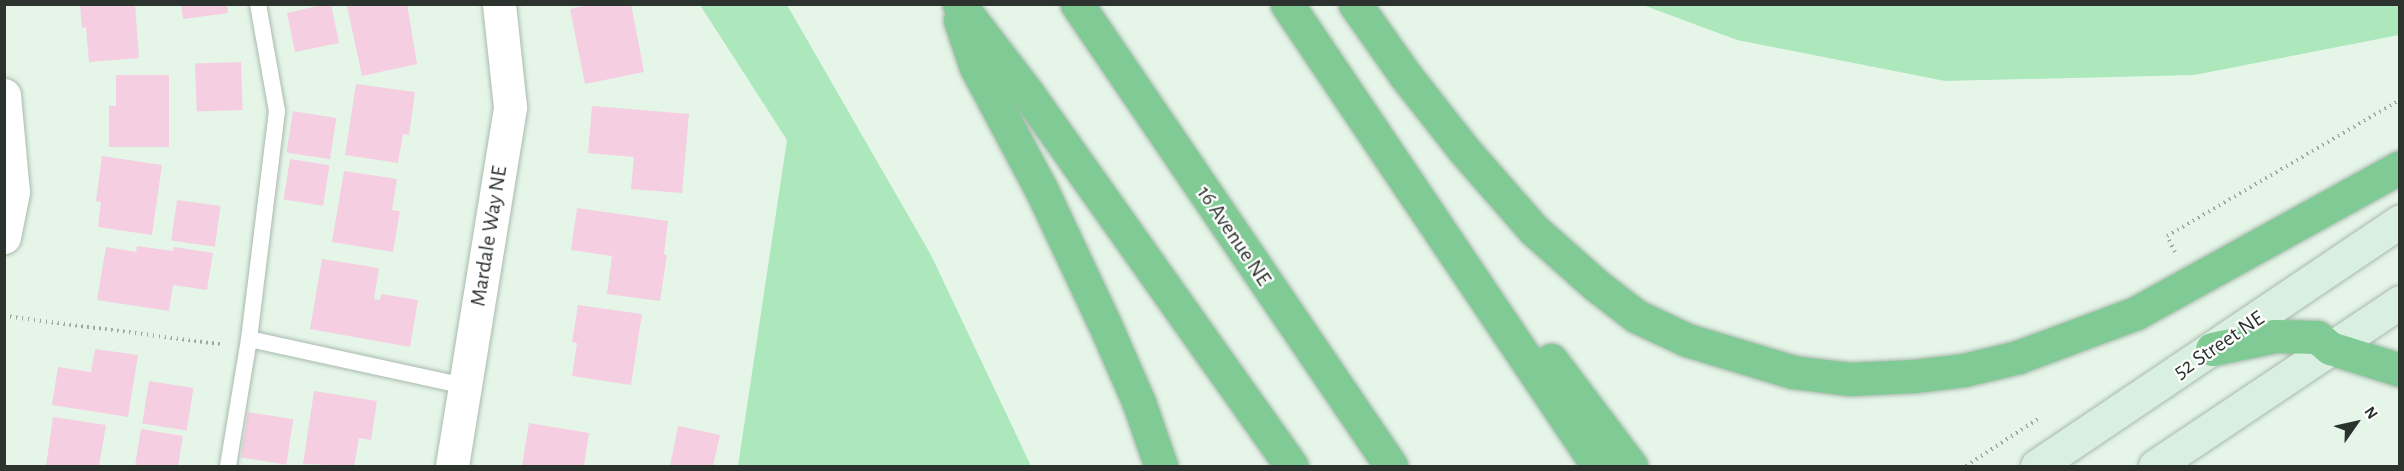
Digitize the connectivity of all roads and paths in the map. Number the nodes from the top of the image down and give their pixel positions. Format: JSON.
{"nodes":[{"id":1,"x":258,"y":4,"type":"edge"},
{"id":2,"x":499,"y":4,"type":"edge"},
{"id":3,"x":954,"y":4,"type":"edge"},
{"id":4,"x":959,"y":4,"type":"edge"},
{"id":5,"x":1077,"y":4,"type":"edge"},
{"id":6,"x":1355,"y":4,"type":"edge"},
{"id":7,"x":1293,"y":14,"type":"edge"},
{"id":8,"x":4,"y":95,"type":"edge"},
{"id":9,"x":2400,"y":100,"type":"edge"},
{"id":10,"x":2400,"y":167,"type":"edge"},
{"id":11,"x":2400,"y":221,"type":"edge"},
{"id":12,"x":4,"y":237,"type":"edge"},
{"id":13,"x":2179,"y":258,"type":"dead end"},
{"id":14,"x":2400,"y":302,"type":"edge"},
{"id":15,"x":4,"y":316,"type":"edge"},
{"id":16,"x":249,"y":339,"type":"junction"},
{"id":17,"x":2330,"y":348,"type":"junction"},
{"id":18,"x":2212,"y":349,"type":"junction"},
{"id":19,"x":2400,"y":370,"type":"edge"},
{"id":20,"x":465,"y":386,"type":"junction"},
{"id":21,"x":228,"y":466,"type":"edge"},
{"id":22,"x":452,"y":466,"type":"edge"},
{"id":23,"x":1161,"y":466,"type":"edge"},
{"id":24,"x":1291,"y":466,"type":"edge"},
{"id":25,"x":1391,"y":466,"type":"edge"},
{"id":26,"x":1598,"y":466,"type":"edge"},
{"id":27,"x":1631,"y":466,"type":"edge"},
{"id":28,"x":2037,"y":466,"type":"edge"},
{"id":29,"x":2155,"y":466,"type":"edge"}],
"edges":[{"from":1,"to":16,"type":"lane"},
{"from":2,"to":20,"type":"street","name":"Mardale Way NE"},
{"from":3,"to":23,"type":"highway"},
{"from":4,"to":24,"type":"highway"},
{"from":5,"to":25,"type":"highway","name":"16 Avenue NE"},
{"from":6,"to":10,"type":"highway"},
{"from":7,"to":26,"type":"highway"},
{"from":7,"to":27,"type":"highway"},
{"from":8,"to":12,"type":"street"},
{"from":9,"to":13,"type":"path"},
{"from":11,"to":18,"type":"main road","name":"52 Street NE"},
{"from":14,"to":17,"type":"main road"},
{"from":15,"to":16,"type":"path"},
{"from":16,"to":20,"type":"lane"},
{"from":16,"to":21,"type":"lane"},
{"from":17,"to":18,"type":"highway"},
{"from":17,"to":19,"type":"highway"},
{"from":17,"to":29,"type":"main road"},
{"from":18,"to":28,"type":"main road","name":"52 Street NE"},
{"from":20,"to":22,"type":"street","name":"Mardale Way NE"}]}
